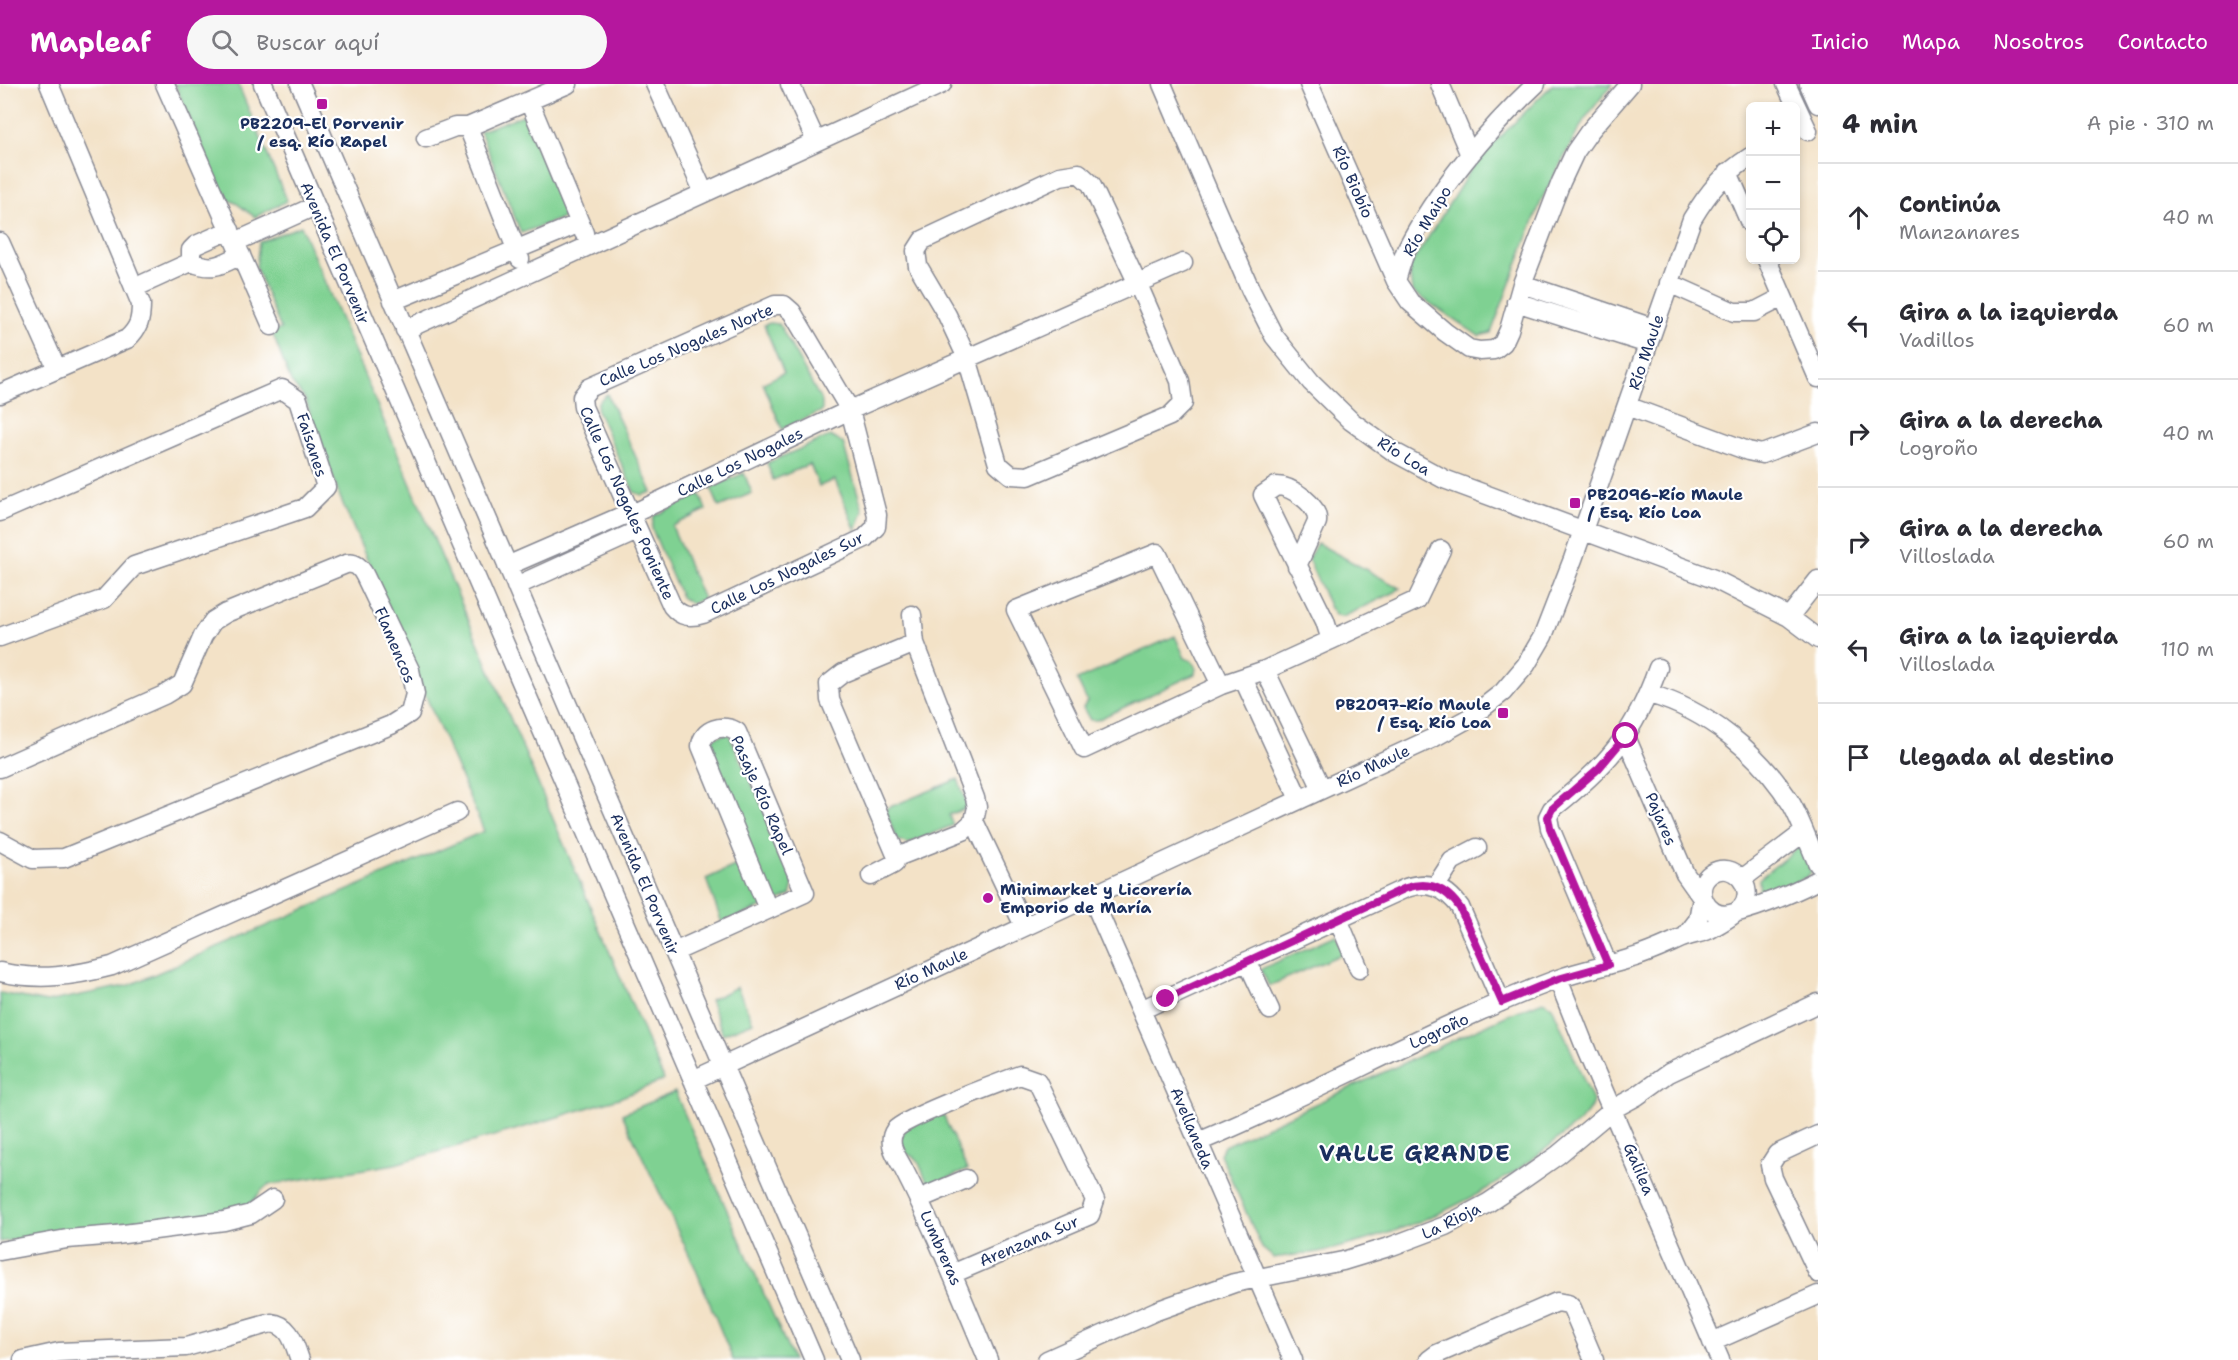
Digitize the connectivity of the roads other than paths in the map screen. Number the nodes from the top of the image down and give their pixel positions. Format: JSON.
{"nodes":[{"id":1,"x":49,"y":84,"type":"edge"},
{"id":2,"x":165,"y":84,"type":"edge"},
{"id":3,"x":263,"y":84,"type":"edge"},
{"id":4,"x":300,"y":84,"type":"edge"},
{"id":5,"x":568,"y":84,"type":"edge"},
{"id":6,"x":655,"y":84,"type":"edge"},
{"id":7,"x":790,"y":84,"type":"edge"},
{"id":8,"x":1162,"y":84,"type":"edge"},
{"id":9,"x":1309,"y":84,"type":"edge"},
{"id":10,"x":1440,"y":84,"type":"edge"},
{"id":11,"x":1536,"y":84,"type":"edge"},
{"id":12,"x":1630,"y":84,"type":"edge"},
{"id":13,"x":1786,"y":84,"type":"edge"},
{"id":14,"x":1809,"y":84,"type":"edge"},
{"id":15,"x":936,"y":85,"type":"edge"},
{"id":16,"x":530,"y":101,"type":"junction"},
{"id":17,"x":1818,"y":104,"type":"edge"},
{"id":18,"x":468,"y":127,"type":"junction"},
{"id":19,"x":1807,"y":131,"type":"edge"},
{"id":20,"x":426,"y":138,"type":"dead end"},
{"id":21,"x":816,"y":141,"type":"junction"},
{"id":22,"x":1470,"y":156,"type":"junction"},
{"id":23,"x":1746,"y":160,"type":"edge"},
{"id":24,"x":1728,"y":172,"type":"junction"},
{"id":25,"x":705,"y":193,"type":"junction"},
{"id":26,"x":315,"y":206,"type":"junction"},
{"id":27,"x":1746,"y":214,"type":"edge"},
{"id":28,"x":580,"y":223,"type":"junction"},
{"id":29,"x":0,"y":242,"type":"edge"},
{"id":30,"x":235,"y":242,"type":"junction"},
{"id":31,"x":589,"y":246,"type":"junction"},
{"id":32,"x":517,"y":250,"type":"junction"},
{"id":33,"x":191,"y":262,"type":"junction"},
{"id":34,"x":1183,"y":263,"type":"dead end"},
{"id":35,"x":1769,"y":264,"type":"edge"},
{"id":36,"x":526,"y":275,"type":"junction"},
{"id":37,"x":1396,"y":281,"type":"junction"},
{"id":38,"x":1137,"y":282,"type":"junction"},
{"id":39,"x":1670,"y":283,"type":"junction"},
{"id":40,"x":1522,"y":284,"type":"junction"},
{"id":41,"x":134,"y":288,"type":"junction"},
{"id":42,"x":1783,"y":297,"type":"junction"},
{"id":43,"x":393,"y":301,"type":"junction"},
{"id":44,"x":1516,"y":302,"type":"junction"},
{"id":45,"x":272,"y":326,"type":"dead end"},
{"id":46,"x":405,"y":330,"type":"junction"},
{"id":47,"x":1650,"y":336,"type":"junction"},
{"id":48,"x":967,"y":358,"type":"junction"},
{"id":49,"x":57,"y":369,"type":"junction"},
{"id":50,"x":1818,"y":378,"type":"edge"},
{"id":51,"x":589,"y":388,"type":"joint"},
{"id":52,"x":0,"y":394,"type":"edge"},
{"id":53,"x":1627,"y":406,"type":"junction"},
{"id":54,"x":440,"y":409,"type":"junction"},
{"id":55,"x":850,"y":410,"type":"junction"},
{"id":56,"x":409,"y":422,"type":"junction"},
{"id":57,"x":1818,"y":433,"type":"edge"},
{"id":58,"x":0,"y":512,"type":"edge"},
{"id":59,"x":632,"y":519,"type":"junction"},
{"id":60,"x":1584,"y":530,"type":"junction"},
{"id":61,"x":1441,"y":550,"type":"dead end"},
{"id":62,"x":507,"y":566,"type":"junction"},
{"id":63,"x":1297,"y":566,"type":"dead end"},
{"id":64,"x":1818,"y":580,"type":"edge"},
{"id":65,"x":516,"y":586,"type":"junction"},
{"id":66,"x":912,"y":615,"type":"dead end"},
{"id":67,"x":684,"y":616,"type":"joint"},
{"id":68,"x":1790,"y":617,"type":"junction"},
{"id":69,"x":0,"y":637,"type":"edge"},
{"id":70,"x":1818,"y":639,"type":"edge"},
{"id":71,"x":1331,"y":640,"type":"junction"},
{"id":72,"x":915,"y":643,"type":"junction"},
{"id":73,"x":1658,"y":668,"type":"dead end"},
{"id":74,"x":1265,"y":670,"type":"junction"},
{"id":75,"x":1243,"y":678,"type":"junction"},
{"id":76,"x":1221,"y":685,"type":"junction"},
{"id":77,"x":1649,"y":694,"type":"junction"},
{"id":78,"x":1626,"y":736,"type":"junction"},
{"id":79,"x":0,"y":768,"type":"edge"},
{"id":80,"x":1322,"y":789,"type":"junction"},
{"id":81,"x":1299,"y":799,"type":"junction"},
{"id":82,"x":457,"y":812,"type":"dead end"},
{"id":83,"x":974,"y":821,"type":"junction"},
{"id":84,"x":1804,"y":832,"type":"junction"},
{"id":85,"x":0,"y":841,"type":"edge"},
{"id":86,"x":1477,"y":848,"type":"dead end"},
{"id":87,"x":897,"y":857,"type":"junction"},
{"id":88,"x":1818,"y":864,"type":"edge"},
{"id":89,"x":871,"y":876,"type":"dead end"},
{"id":90,"x":1742,"y":879,"type":"junction"},
{"id":91,"x":1818,"y":880,"type":"edge"},
{"id":92,"x":1436,"y":886,"type":"junction"},
{"id":93,"x":1091,"y":895,"type":"junction"},
{"id":94,"x":1702,"y":898,"type":"junction"},
{"id":95,"x":768,"y":909,"type":"junction"},
{"id":96,"x":1736,"y":912,"type":"junction"},
{"id":97,"x":1338,"y":919,"type":"junction"},
{"id":98,"x":1024,"y":926,"type":"junction"},
{"id":99,"x":1685,"y":937,"type":"junction"},
{"id":100,"x":674,"y":952,"type":"junction"},
{"id":101,"x":1247,"y":961,"type":"junction"},
{"id":102,"x":1608,"y":965,"type":"junction"},
{"id":103,"x":1359,"y":969,"type":"dead end"},
{"id":104,"x":0,"y":972,"type":"edge"},
{"id":105,"x":1558,"y":979,"type":"junction"},
{"id":106,"x":1502,"y":1002,"type":"junction"},
{"id":107,"x":1818,"y":1003,"type":"edge"},
{"id":108,"x":1141,"y":1010,"type":"junction"},
{"id":109,"x":1270,"y":1010,"type":"dead end"},
{"id":110,"x":723,"y":1064,"type":"junction"},
{"id":111,"x":693,"y":1080,"type":"junction"},
{"id":112,"x":1613,"y":1109,"type":"junction"},
{"id":113,"x":1818,"y":1135,"type":"edge"},
{"id":114,"x":1198,"y":1142,"type":"junction"},
{"id":115,"x":966,"y":1179,"type":"dead end"},
{"id":116,"x":273,"y":1199,"type":"dead end"},
{"id":117,"x":919,"y":1199,"type":"junction"},
{"id":118,"x":1095,"y":1200,"type":"joint"},
{"id":119,"x":0,"y":1251,"type":"edge"},
{"id":120,"x":1818,"y":1273,"type":"edge"},
{"id":121,"x":952,"y":1274,"type":"junction"},
{"id":122,"x":1257,"y":1277,"type":"junction"},
{"id":123,"x":1818,"y":1295,"type":"edge"},
{"id":124,"x":1712,"y":1342,"type":"junction"},
{"id":125,"x":23,"y":1360,"type":"edge"},
{"id":126,"x":300,"y":1360,"type":"edge"},
{"id":127,"x":814,"y":1360,"type":"edge"},
{"id":128,"x":850,"y":1360,"type":"edge"},
{"id":129,"x":988,"y":1360,"type":"edge"},
{"id":130,"x":1047,"y":1360,"type":"edge"},
{"id":131,"x":1293,"y":1360,"type":"edge"},
{"id":132,"x":1429,"y":1360,"type":"edge"},
{"id":133,"x":1594,"y":1360,"type":"edge"},
{"id":134,"x":1720,"y":1360,"type":"edge"}],
"edges":[{"from":1,"to":41,"type":"street"},
{"from":2,"to":30,"type":"street"},
{"from":3,"to":26,"type":"street","name":"Avenida El Porvenir"},
{"from":4,"to":43,"type":"street","name":"Avenida El Porvenir"},
{"from":5,"to":16,"type":"street"},
{"from":6,"to":25,"type":"street"},
{"from":7,"to":21,"type":"street"},
{"from":8,"to":60,"type":"street","name":"Río Loa"},
{"from":9,"to":37,"type":"street","name":"Río Biobío"},
{"from":10,"to":22,"type":"street"},
{"from":11,"to":22,"type":"street","name":"Río Maipo"},
{"from":12,"to":40,"type":"street"},
{"from":13,"to":19,"type":"street"},
{"from":14,"to":17,"type":"street"},
{"from":15,"to":21,"type":"street"},
{"from":16,"to":18,"type":"street"},
{"from":16,"to":28,"type":"street"},
{"from":18,"to":20,"type":"street"},
{"from":18,"to":32,"type":"street"},
{"from":21,"to":25,"type":"street"},
{"from":22,"to":37,"type":"street","name":"Río Maipo"},
{"from":23,"to":24,"type":"street","name":"Río Maule"},
{"from":24,"to":27,"type":"street"},
{"from":24,"to":39,"type":"street","name":"Río Maule"},
{"from":25,"to":31,"type":"street"},
{"from":26,"to":30,"type":"street"},
{"from":26,"to":56,"type":"street","name":"Avenida El Porvenir"},
{"from":28,"to":31,"type":"street"},
{"from":28,"to":32,"type":"street"},
{"from":29,"to":49,"type":"street"},
{"from":30,"to":33,"type":"street"},
{"from":30,"to":33,"type":"street"},
{"from":30,"to":45,"type":"street"},
{"from":31,"to":36,"type":"street"},
{"from":32,"to":36,"type":"street"},
{"from":32,"to":43,"type":"street"},
{"from":33,"to":41,"type":"street"},
{"from":34,"to":38,"type":"street","name":"Calle Los Nogales"},
{"from":35,"to":42,"type":"street"},
{"from":36,"to":46,"type":"street"},
{"from":37,"to":44,"type":"street"},
{"from":38,"to":48,"type":"street","name":"Calle Los Nogales"},
{"from":38,"to":48,"type":"street"},
{"from":38,"to":48,"type":"street"},
{"from":39,"to":42,"type":"street"},
{"from":39,"to":47,"type":"street","name":"Río Maule"},
{"from":40,"to":44,"type":"street"},
{"from":40,"to":47,"type":"street"},
{"from":41,"to":49,"type":"street"},
{"from":42,"to":50,"type":"street"},
{"from":43,"to":46,"type":"street","name":"Avenida El Porvenir"},
{"from":44,"to":47,"type":"street"},
{"from":46,"to":54,"type":"street","name":"Avenida El Porvenir"},
{"from":47,"to":53,"type":"street","name":"Río Maule"},
{"from":48,"to":55,"type":"street","name":"Calle Los Nogales"},
{"from":49,"to":52,"type":"street"},
{"from":51,"to":55,"type":"street","name":"Calle Los Nogales Norte"},
{"from":51,"to":59,"type":"street","name":"Calle Los Nogales Poniente"},
{"from":53,"to":57,"type":"street"},
{"from":53,"to":60,"type":"street","name":"Río Maule"},
{"from":54,"to":56,"type":"street"},
{"from":54,"to":62,"type":"street","name":"Avenida El Porvenir"},
{"from":55,"to":59,"type":"street","name":"Calle Los Nogales"},
{"from":55,"to":67,"type":"street","name":"Calle Los Nogales Sur"},
{"from":56,"to":111,"type":"street","name":"Avenida El Porvenir"},
{"from":58,"to":69,"type":"street","name":"Faisanes"},
{"from":59,"to":62,"type":"street","name":"Calle Los Nogales"},
{"from":59,"to":65,"type":"street","name":"Calle Los Nogales"},
{"from":59,"to":67,"type":"street","name":"Calle Los Nogales Poniente"},
{"from":60,"to":68,"type":"street","name":"Río Loa"},
{"from":60,"to":80,"type":"street","name":"Río Maule"},
{"from":61,"to":71,"type":"street"},
{"from":62,"to":65,"type":"street","name":"Avenida El Porvenir"},
{"from":63,"to":71,"type":"street"},
{"from":64,"to":68,"type":"street"},
{"from":65,"to":100,"type":"street","name":"Avenida El Porvenir"},
{"from":66,"to":72,"type":"street"},
{"from":68,"to":70,"type":"street","name":"Río Loa"},
{"from":71,"to":74,"type":"street"},
{"from":72,"to":83,"type":"street"},
{"from":72,"to":87,"type":"street"},
{"from":73,"to":77,"type":"street"},
{"from":74,"to":75,"type":"street"},
{"from":74,"to":80,"type":"street"},
{"from":75,"to":76,"type":"street"},
{"from":75,"to":81,"type":"street"},
{"from":76,"to":76,"type":"street"},
{"from":77,"to":78,"type":"street"},
{"from":77,"to":84,"type":"street"},
{"from":78,"to":94,"type":"street","name":"Pajares"},
{"from":78,"to":102,"type":"street"},
{"from":79,"to":85,"type":"street","name":"Flamencos"},
{"from":80,"to":81,"type":"street","name":"Río Maule"},
{"from":81,"to":93,"type":"street","name":"Río Maule"},
{"from":82,"to":104,"type":"street"},
{"from":83,"to":87,"type":"street"},
{"from":83,"to":98,"type":"street"},
{"from":84,"to":88,"type":"street"},
{"from":84,"to":90,"type":"street"},
{"from":86,"to":92,"type":"street"},
{"from":87,"to":89,"type":"street"},
{"from":90,"to":94,"type":"street"},
{"from":90,"to":96,"type":"street"},
{"from":91,"to":96,"type":"street","name":"Logroño"},
{"from":92,"to":97,"type":"street"},
{"from":92,"to":106,"type":"street"},
{"from":93,"to":98,"type":"street","name":"Río Maule"},
{"from":93,"to":108,"type":"street","name":"Avellaneda"},
{"from":94,"to":96,"type":"street","name":"Logroño"},
{"from":94,"to":99,"type":"street"},
{"from":95,"to":95,"type":"street","name":"Pasaje Río Rapel"},
{"from":95,"to":100,"type":"street"},
{"from":96,"to":99,"type":"street","name":"Logroño"},
{"from":97,"to":101,"type":"street"},
{"from":97,"to":103,"type":"street"},
{"from":98,"to":110,"type":"street","name":"Río Maule"},
{"from":99,"to":102,"type":"street","name":"Logroño"},
{"from":100,"to":110,"type":"street","name":"Avenida El Porvenir"},
{"from":101,"to":108,"type":"street"},
{"from":101,"to":109,"type":"street"},
{"from":102,"to":105,"type":"street","name":"Logroño"},
{"from":105,"to":106,"type":"street","name":"Logroño"},
{"from":105,"to":112,"type":"street","name":"Galilea"},
{"from":106,"to":114,"type":"street","name":"Logroño"},
{"from":107,"to":112,"type":"street","name":"La Rioja"},
{"from":108,"to":114,"type":"street","name":"Avellaneda"},
{"from":110,"to":111,"type":"street","name":"Río Maule"},
{"from":110,"to":128,"type":"street","name":"Avenida El Porvenir"},
{"from":111,"to":127,"type":"street","name":"Avenida El Porvenir"},
{"from":112,"to":122,"type":"street","name":"La Rioja"},
{"from":112,"to":124,"type":"street","name":"Galilea"},
{"from":113,"to":120,"type":"street"},
{"from":114,"to":122,"type":"street","name":"Avellaneda"},
{"from":115,"to":117,"type":"street"},
{"from":116,"to":119,"type":"street"},
{"from":117,"to":118,"type":"street","name":"Lumbreras"},
{"from":117,"to":121,"type":"street","name":"Lumbreras"},
{"from":118,"to":121,"type":"street","name":"Arenzana Sur"},
{"from":121,"to":129,"type":"street","name":"Lumbreras"},
{"from":122,"to":130,"type":"street","name":"La Rioja"},
{"from":122,"to":131,"type":"street","name":"Avellaneda"},
{"from":123,"to":124,"type":"street"},
{"from":124,"to":134,"type":"street","name":"Galilea"},
{"from":125,"to":126,"type":"street"},
{"from":132,"to":133,"type":"street"}]}
